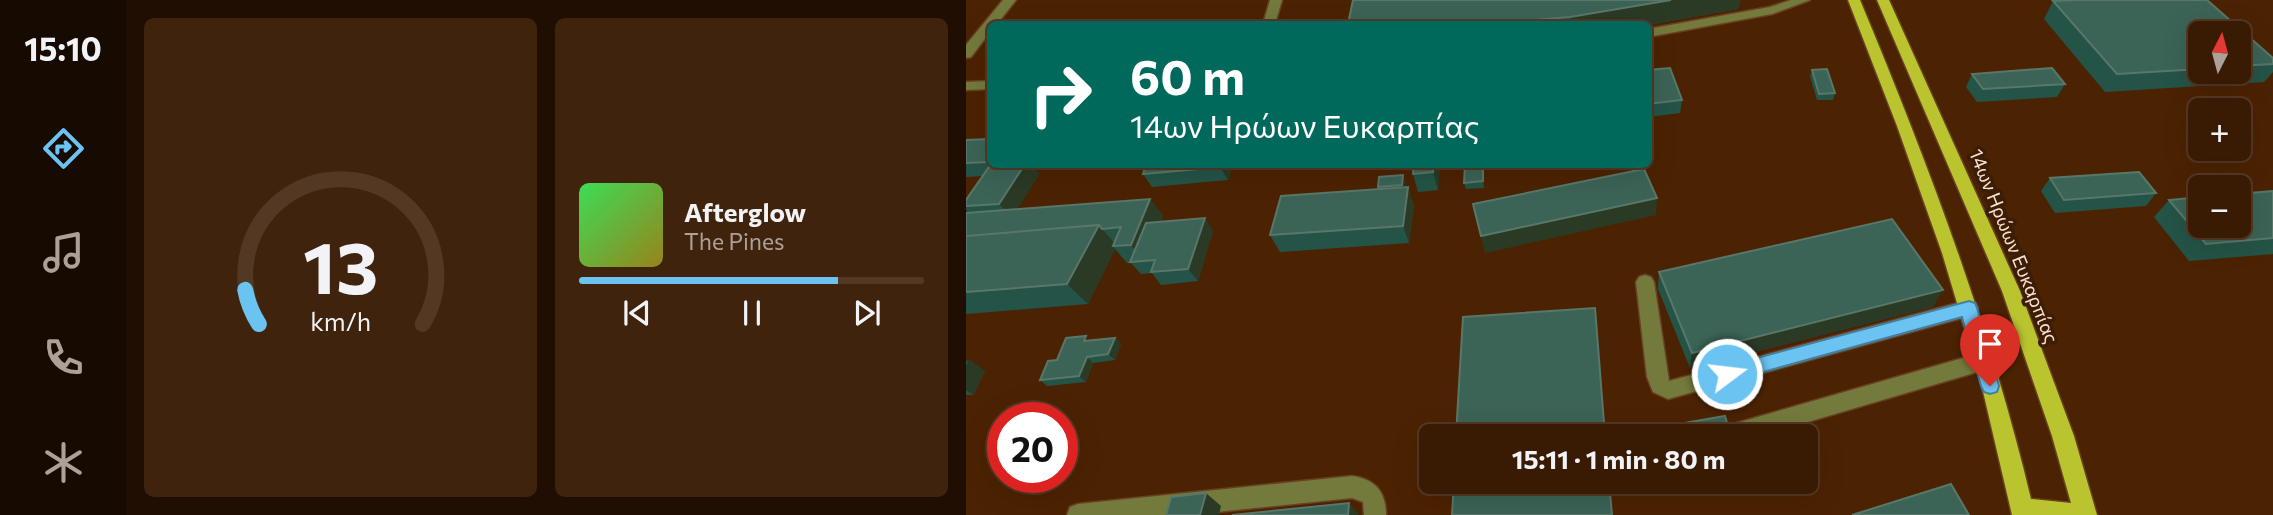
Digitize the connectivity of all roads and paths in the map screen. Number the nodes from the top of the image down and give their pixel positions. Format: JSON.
{"nodes":[{"id":1,"x":1010,"y":0,"type":"edge"},
{"id":2,"x":1276,"y":0,"type":"edge"},
{"id":3,"x":1804,"y":0,"type":"edge"},
{"id":4,"x":1854,"y":0,"type":"edge"},
{"id":5,"x":1884,"y":0,"type":"edge"},
{"id":6,"x":993,"y":21,"type":"edge"},
{"id":7,"x":1270,"y":21,"type":"edge"},
{"id":8,"x":987,"y":28,"type":"edge"},
{"id":9,"x":1652,"y":32,"type":"edge"},
{"id":10,"x":966,"y":54,"type":"edge"},
{"id":11,"x":987,"y":85,"type":"edge"},
{"id":12,"x":966,"y":86,"type":"edge"},
{"id":13,"x":1645,"y":282,"type":"dead end"},
{"id":14,"x":1969,"y":308,"type":"junction"},
{"id":15,"x":1984,"y":361,"type":"junction"},
{"id":16,"x":1767,"y":424,"type":"edge"},
{"id":17,"x":2022,"y":512,"type":"edge"},
{"id":18,"x":1078,"y":515,"type":"edge"},
{"id":19,"x":1375,"y":515,"type":"edge"},
{"id":20,"x":2073,"y":515,"type":"edge"},
{"id":21,"x":2086,"y":515,"type":"edge"}],
"edges":[{"from":1,"to":6,"type":"street"},
{"from":2,"to":7,"type":"street"},
{"from":3,"to":9,"type":"street"},
{"from":4,"to":14,"type":"main road"},
{"from":5,"to":21,"type":"main road","name":"14ων Ηρώων Ευκαρπίας"},
{"from":8,"to":10,"type":"street"},
{"from":11,"to":12,"type":"street"},
{"from":13,"to":14,"type":"street"},
{"from":14,"to":15,"type":"main road"},
{"from":15,"to":16,"type":"street"},
{"from":15,"to":17,"type":"main road"},
{"from":17,"to":20,"type":"main road"},
{"from":18,"to":19,"type":"street"}]}
